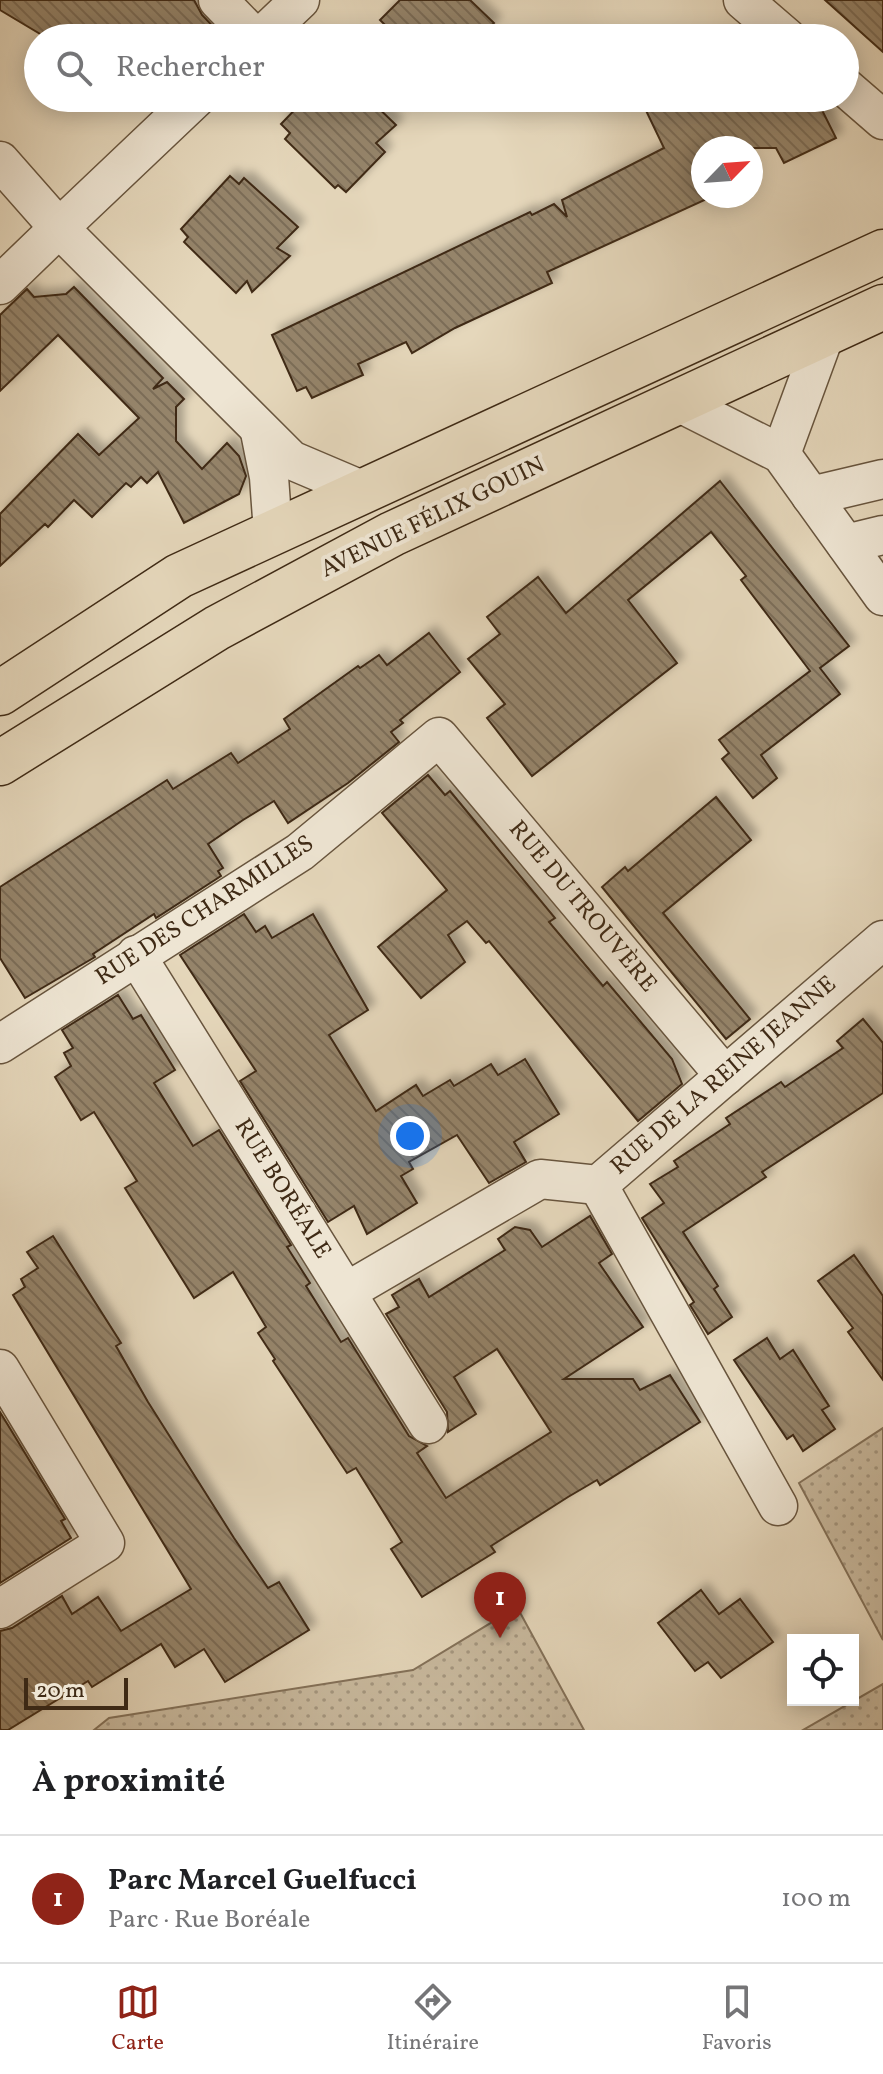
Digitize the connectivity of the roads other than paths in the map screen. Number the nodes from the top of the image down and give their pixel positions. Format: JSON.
{"nodes":[{"id":1,"x":218,"y":0,"type":"edge"},
{"id":2,"x":300,"y":0,"type":"edge"},
{"id":3,"x":743,"y":0,"type":"edge"},
{"id":4,"x":243,"y":24,"type":"edge"},
{"id":5,"x":273,"y":24,"type":"edge"},
{"id":6,"x":771,"y":24,"type":"edge"},
{"id":7,"x":859,"y":99,"type":"edge"},
{"id":8,"x":181,"y":112,"type":"edge"},
{"id":9,"x":883,"y":120,"type":"edge"},
{"id":10,"x":0,"y":161,"type":"edge"},
{"id":11,"x":59,"y":228,"type":"junction"},
{"id":12,"x":883,"y":252,"type":"edge"},
{"id":13,"x":0,"y":285,"type":"edge"},
{"id":14,"x":883,"y":307,"type":"edge"},
{"id":15,"x":825,"y":334,"type":"junction"},
{"id":16,"x":678,"y":402,"type":"junction"},
{"id":17,"x":260,"y":432,"type":"junction"},
{"id":18,"x":781,"y":454,"type":"junction"},
{"id":19,"x":883,"y":479,"type":"edge"},
{"id":20,"x":364,"y":491,"type":"junction"},
{"id":21,"x":883,"y":506,"type":"edge"},
{"id":22,"x":273,"y":532,"type":"junction"},
{"id":23,"x":883,"y":535,"type":"edge"},
{"id":24,"x":859,"y":557,"type":"edge"},
{"id":25,"x":0,"y":693,"type":"edge"},
{"id":26,"x":439,"y":737,"type":"joint"},
{"id":27,"x":0,"y":763,"type":"edge"},
{"id":28,"x":883,"y":940,"type":"edge"},
{"id":29,"x":136,"y":955,"type":"junction"},
{"id":30,"x":0,"y":1044,"type":"edge"},
{"id":31,"x":725,"y":1076,"type":"junction"},
{"id":32,"x":598,"y":1185,"type":"junction"},
{"id":33,"x":346,"y":1292,"type":"junction"},
{"id":34,"x":0,"y":1369,"type":"edge"},
{"id":35,"x":428,"y":1424,"type":"dead end"},
{"id":36,"x":778,"y":1506,"type":"dead end"},
{"id":37,"x":0,"y":1609,"type":"edge"}],
"edges":[{"from":1,"to":4,"type":"street"},
{"from":2,"to":5,"type":"street"},
{"from":3,"to":6,"type":"street"},
{"from":7,"to":9,"type":"street"},
{"from":8,"to":11,"type":"street"},
{"from":10,"to":11,"type":"street"},
{"from":11,"to":13,"type":"street"},
{"from":11,"to":17,"type":"street"},
{"from":12,"to":20,"type":"main road"},
{"from":14,"to":15,"type":"main road","name":"AVENUE FÉLIX GOUIN"},
{"from":15,"to":16,"type":"main road","name":"AVENUE FÉLIX GOUIN"},
{"from":15,"to":18,"type":"street"},
{"from":16,"to":18,"type":"street"},
{"from":16,"to":27,"type":"main road","name":"AVENUE FÉLIX GOUIN"},
{"from":17,"to":20,"type":"street"},
{"from":17,"to":22,"type":"street"},
{"from":18,"to":24,"type":"street"},
{"from":19,"to":24,"type":"street"},
{"from":20,"to":22,"type":"main road"},
{"from":21,"to":24,"type":"street"},
{"from":22,"to":25,"type":"main road"},
{"from":23,"to":24,"type":"street"},
{"from":26,"to":29,"type":"street","name":"RUE DES CHARMILLES"},
{"from":26,"to":31,"type":"street","name":"RUE DU TROUVÈRE"},
{"from":28,"to":31,"type":"street","name":"RUE DE LA REINE JEANNE"},
{"from":29,"to":30,"type":"street","name":"RUE DES CHARMILLES"},
{"from":29,"to":33,"type":"street","name":"RUE BORÉALE"},
{"from":31,"to":32,"type":"street","name":"RUE DE LA REINE JEANNE"},
{"from":32,"to":33,"type":"street","name":"RUE DE LA REINE JEANNE"},
{"from":32,"to":36,"type":"street"},
{"from":33,"to":35,"type":"street","name":"RUE BORÉALE"},
{"from":34,"to":37,"type":"street"}]}
